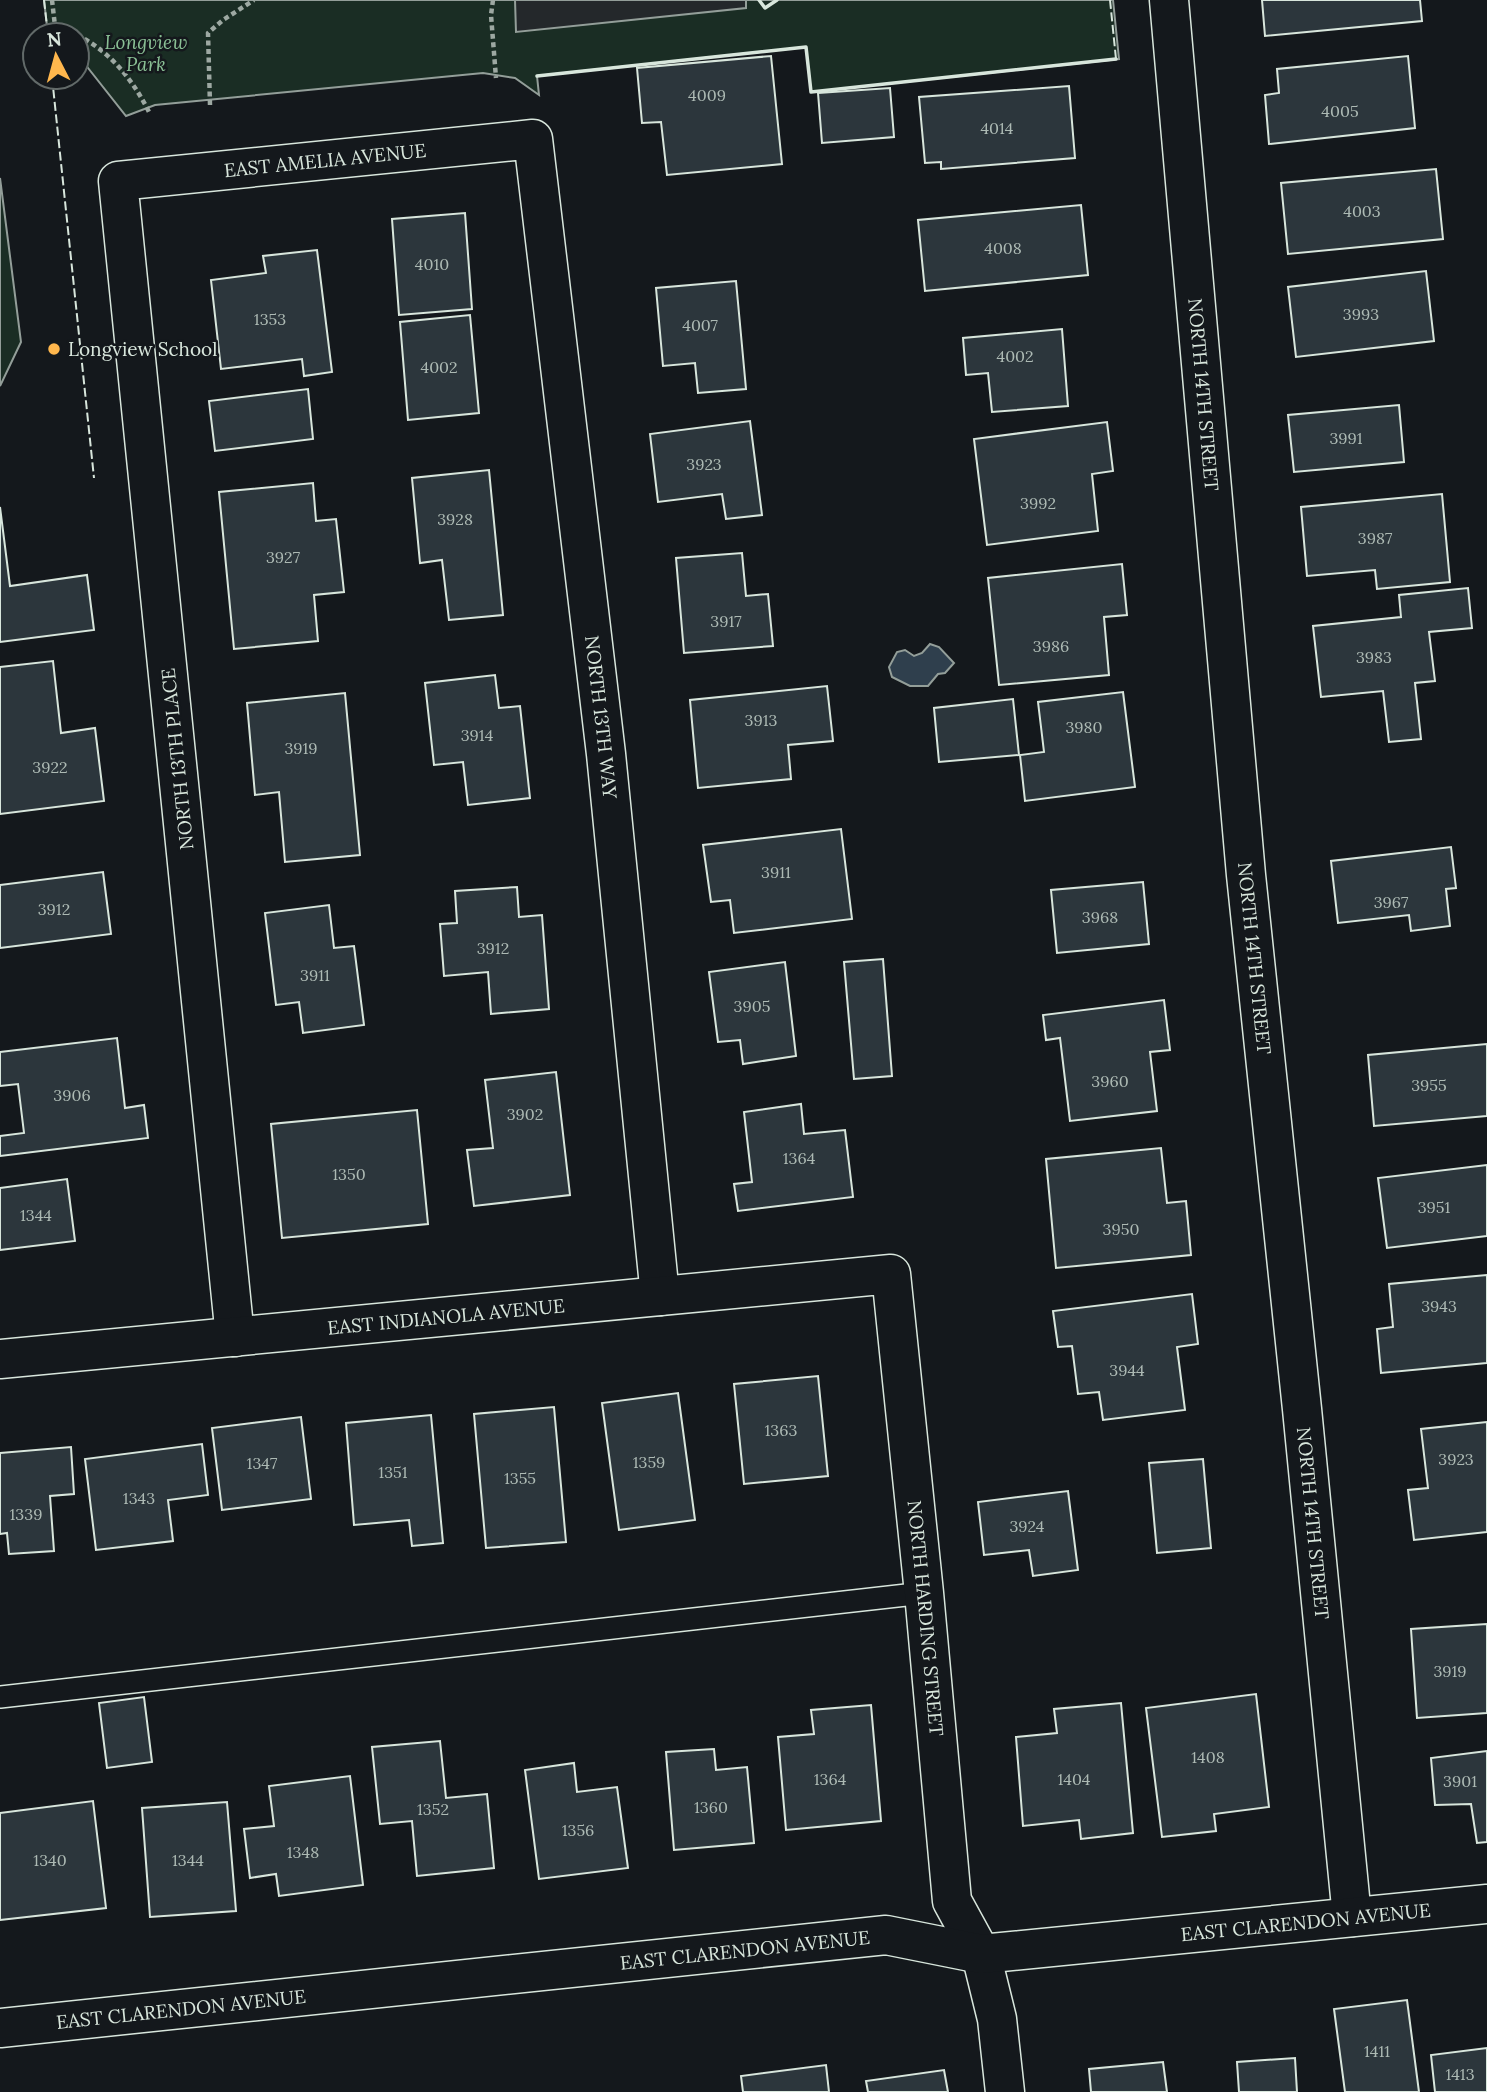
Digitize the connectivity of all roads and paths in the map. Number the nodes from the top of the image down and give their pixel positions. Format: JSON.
{"nodes":[{"id":1,"x":52,"y":0,"type":"edge"},
{"id":2,"x":254,"y":0,"type":"edge"},
{"id":3,"x":493,"y":0,"type":"edge"},
{"id":4,"x":1169,"y":0,"type":"edge"},
{"id":5,"x":54,"y":21,"type":"edge"},
{"id":6,"x":91,"y":42,"type":"edge"},
{"id":7,"x":496,"y":78,"type":"dead end"},
{"id":8,"x":210,"y":105,"type":"dead end"},
{"id":9,"x":150,"y":114,"type":"dead end"},
{"id":10,"x":533,"y":139,"type":"joint"},
{"id":11,"x":118,"y":181,"type":"joint"},
{"id":12,"x":891,"y":1274,"type":"joint"},
{"id":13,"x":660,"y":1296,"type":"junction"},
{"id":14,"x":235,"y":1337,"type":"junction"},
{"id":15,"x":0,"y":1359,"type":"edge"},
{"id":16,"x":924,"y":1593,"type":"junction"},
{"id":17,"x":0,"y":1697,"type":"edge"},
{"id":18,"x":1487,"y":1904,"type":"edge"},
{"id":19,"x":1352,"y":1917,"type":"junction"},
{"id":20,"x":981,"y":1954,"type":"junction"},
{"id":21,"x":0,"y":2028,"type":"edge"},
{"id":22,"x":1005,"y":2092,"type":"edge"}],
"edges":[{"from":1,"to":5,"type":"path"},
{"from":2,"to":8,"type":"path"},
{"from":3,"to":7,"type":"path"},
{"from":4,"to":19,"type":"street","name":"NORTH 14TH STREET"},
{"from":6,"to":9,"type":"path"},
{"from":10,"to":11,"type":"street","name":"EAST AMELIA AVENUE"},
{"from":10,"to":13,"type":"street","name":"NORTH 13TH WAY"},
{"from":11,"to":14,"type":"street","name":"NORTH 13TH PLACE"},
{"from":12,"to":13,"type":"street","name":"EAST INDIANOLA AVENUE"},
{"from":12,"to":16,"type":"street","name":"NORTH HARDING STREET"},
{"from":13,"to":14,"type":"street","name":"EAST INDIANOLA AVENUE"},
{"from":14,"to":15,"type":"street","name":"EAST INDIANOLA AVENUE"},
{"from":16,"to":17,"type":"lane"},
{"from":16,"to":20,"type":"street","name":"NORTH HARDING STREET"},
{"from":18,"to":19,"type":"street","name":"EAST CLARENDON AVENUE"},
{"from":19,"to":20,"type":"street","name":"EAST CLARENDON AVENUE"},
{"from":20,"to":21,"type":"street","name":"EAST CLARENDON AVENUE"},
{"from":20,"to":22,"type":"street"}]}
